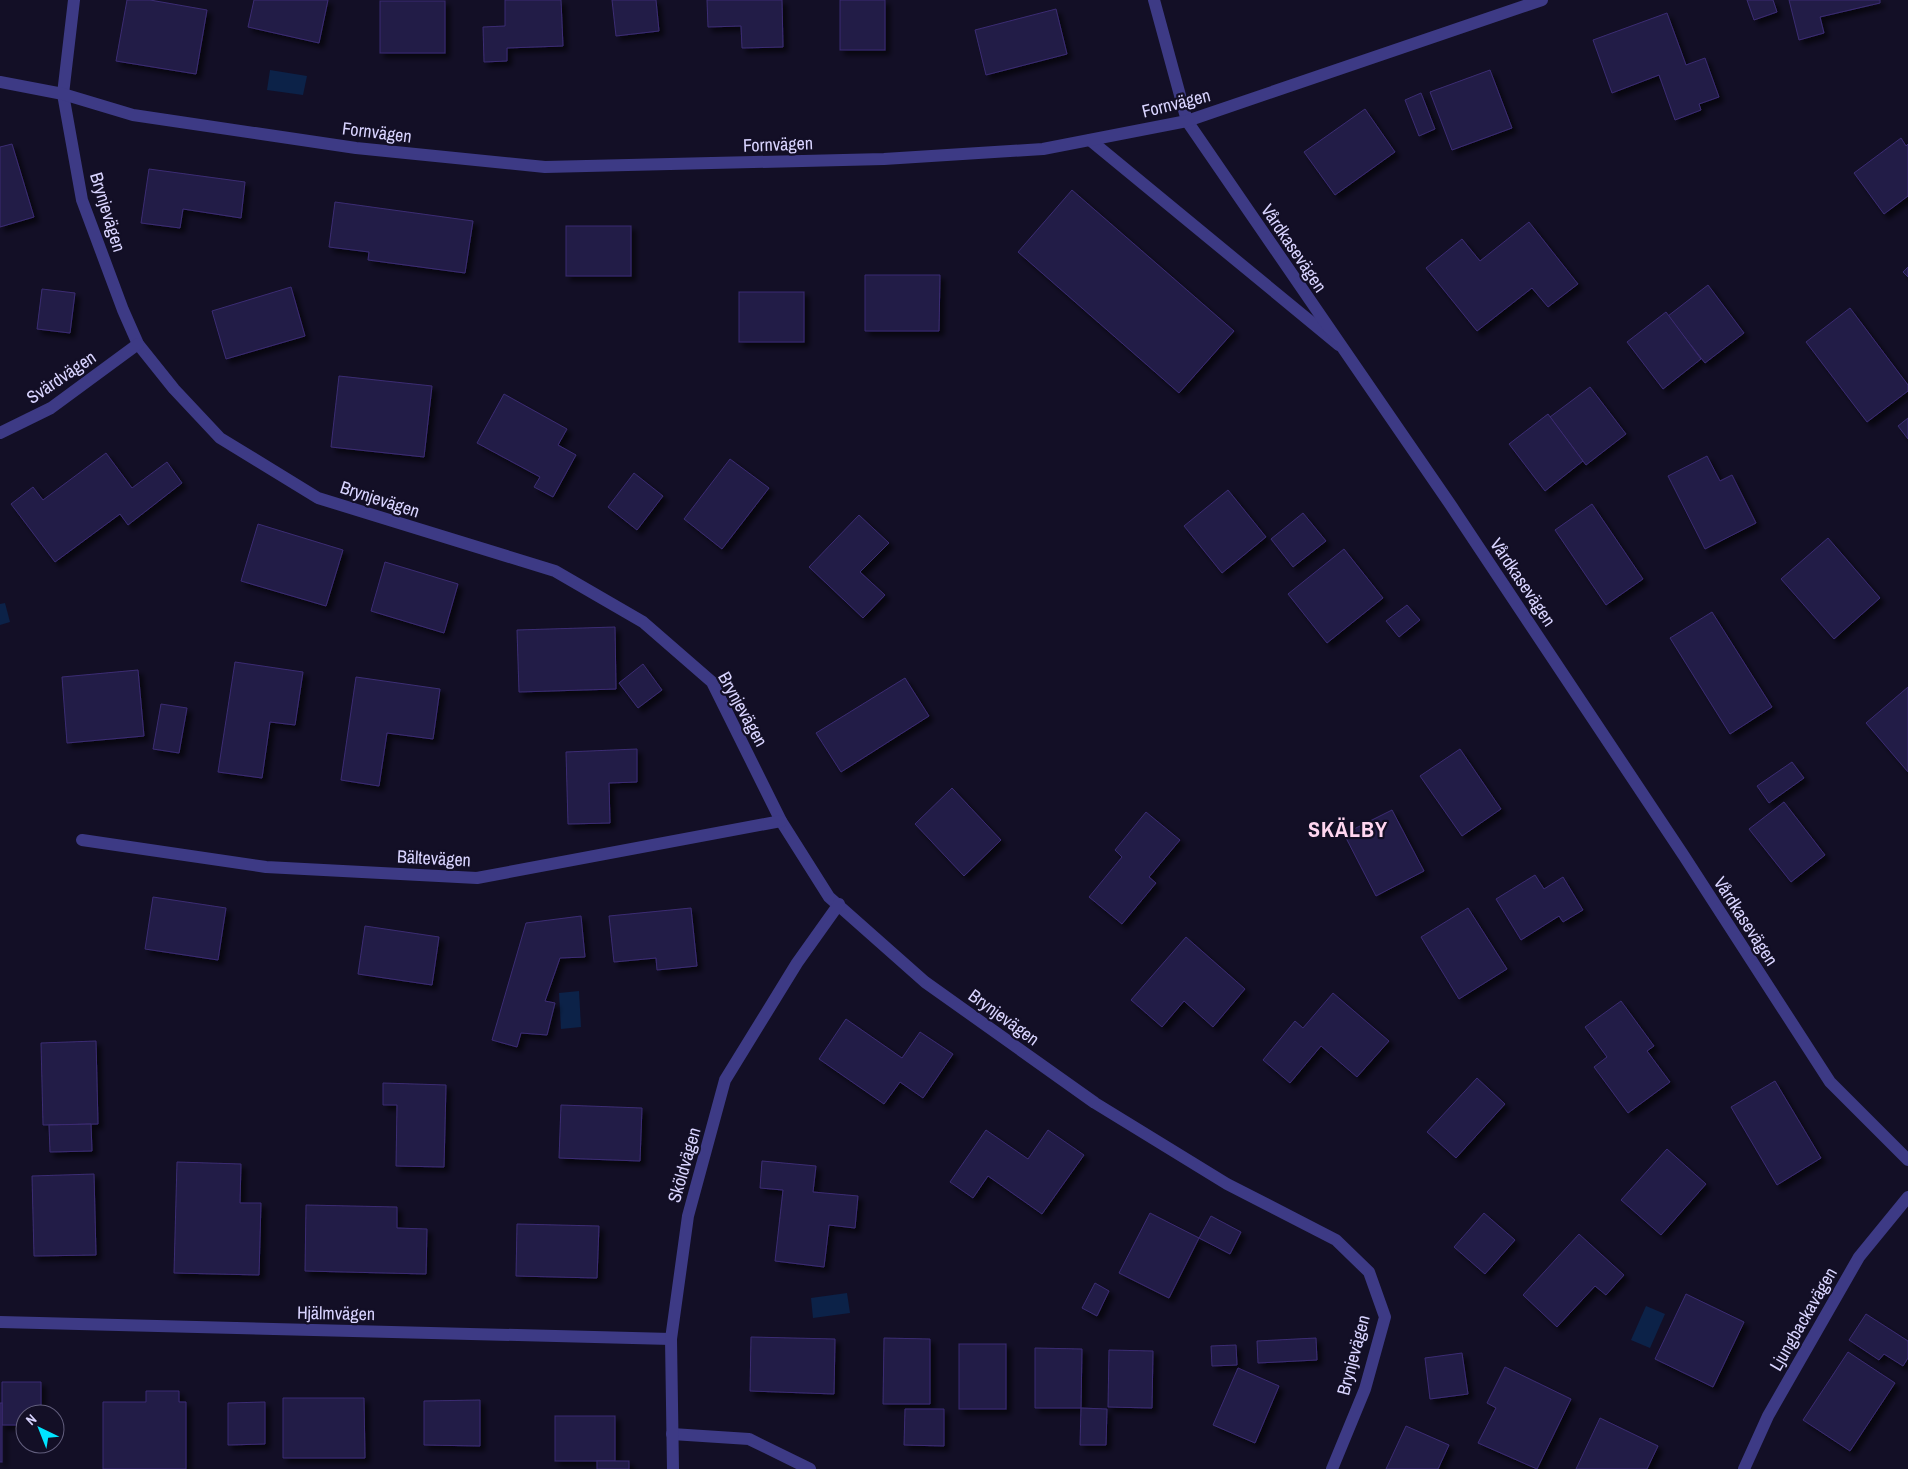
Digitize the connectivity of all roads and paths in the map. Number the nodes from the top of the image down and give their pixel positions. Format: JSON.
{"nodes":[{"id":1,"x":74,"y":0,"type":"edge"},
{"id":2,"x":1154,"y":0,"type":"edge"},
{"id":3,"x":1542,"y":0,"type":"edge"},
{"id":4,"x":0,"y":82,"type":"edge"},
{"id":5,"x":63,"y":94,"type":"junction"},
{"id":6,"x":1187,"y":121,"type":"junction"},
{"id":7,"x":1090,"y":140,"type":"junction"},
{"id":8,"x":138,"y":344,"type":"junction"},
{"id":9,"x":1340,"y":347,"type":"junction"},
{"id":10,"x":0,"y":432,"type":"edge"},
{"id":11,"x":781,"y":821,"type":"junction"},
{"id":12,"x":82,"y":840,"type":"dead end"},
{"id":13,"x":839,"y":904,"type":"junction"},
{"id":14,"x":1908,"y":1160,"type":"edge"},
{"id":15,"x":1908,"y":1197,"type":"edge"},
{"id":16,"x":0,"y":1322,"type":"edge"},
{"id":17,"x":671,"y":1339,"type":"junction"},
{"id":18,"x":672,"y":1434,"type":"junction"},
{"id":19,"x":673,"y":1469,"type":"edge"},
{"id":20,"x":810,"y":1469,"type":"edge"},
{"id":21,"x":1332,"y":1469,"type":"edge"},
{"id":22,"x":1744,"y":1469,"type":"edge"}],
"edges":[{"from":1,"to":5,"type":"street","name":"Brynjevägen"},
{"from":2,"to":6,"type":"street","name":"Vårdkasevägen"},
{"from":3,"to":6,"type":"street","name":"Fornvägen"},
{"from":4,"to":5,"type":"street","name":"Fornvägen"},
{"from":5,"to":7,"type":"street","name":"Fornvägen"},
{"from":5,"to":8,"type":"street","name":"Brynjevägen"},
{"from":6,"to":7,"type":"street","name":"Fornvägen"},
{"from":6,"to":9,"type":"street","name":"Vårdkasevägen"},
{"from":7,"to":9,"type":"street"},
{"from":8,"to":10,"type":"street","name":"Svärdvägen"},
{"from":8,"to":11,"type":"street","name":"Brynjevägen"},
{"from":9,"to":14,"type":"street","name":"Vårdkasevägen"},
{"from":11,"to":12,"type":"street","name":"Bältevägen"},
{"from":11,"to":13,"type":"street","name":"Brynjevägen"},
{"from":13,"to":17,"type":"street","name":"Sköldvägen"},
{"from":13,"to":21,"type":"street","name":"Brynjevägen"},
{"from":15,"to":22,"type":"street","name":"Ljungbackavägen"},
{"from":16,"to":17,"type":"street","name":"Hjälmvägen"},
{"from":17,"to":18,"type":"street","name":"Sköldvägen"},
{"from":18,"to":19,"type":"street","name":"Sköldvägen"},
{"from":18,"to":20,"type":"street"}]}
